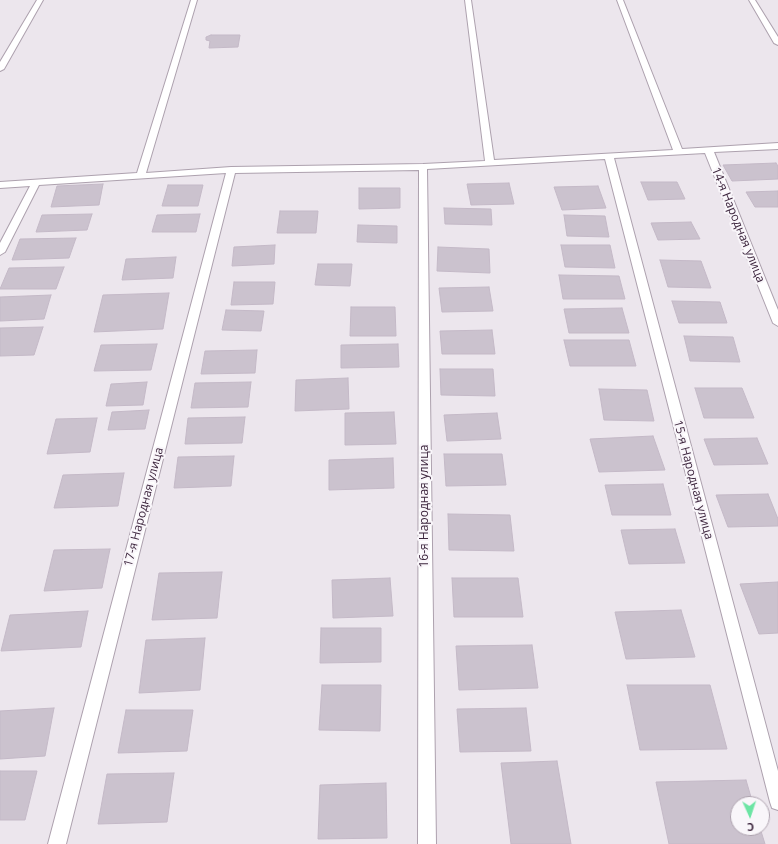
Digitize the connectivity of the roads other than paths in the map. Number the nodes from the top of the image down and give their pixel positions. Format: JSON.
{"nodes":[{"id":1,"x":40,"y":0,"type":"edge"},
{"id":2,"x":194,"y":0,"type":"edge"},
{"id":3,"x":468,"y":0,"type":"edge"},
{"id":4,"x":620,"y":0,"type":"edge"},
{"id":5,"x":752,"y":0,"type":"edge"},
{"id":6,"x":778,"y":43,"type":"edge"},
{"id":7,"x":0,"y":69,"type":"edge"},
{"id":8,"x":778,"y":146,"type":"edge"},
{"id":9,"x":708,"y":149,"type":"junction"},
{"id":10,"x":678,"y":151,"type":"junction"},
{"id":11,"x":608,"y":157,"type":"junction"},
{"id":12,"x":490,"y":163,"type":"junction"},
{"id":13,"x":423,"y":167,"type":"junction"},
{"id":14,"x":231,"y":170,"type":"junction"},
{"id":15,"x":141,"y":176,"type":"junction"},
{"id":16,"x":36,"y":183,"type":"junction"},
{"id":17,"x":0,"y":185,"type":"edge"},
{"id":18,"x":0,"y":252,"type":"edge"},
{"id":19,"x":778,"y":323,"type":"edge"},
{"id":20,"x":778,"y":802,"type":"edge"},
{"id":21,"x":56,"y":844,"type":"edge"},
{"id":22,"x":428,"y":844,"type":"edge"}],
"edges":[{"from":1,"to":7,"type":"street"},
{"from":2,"to":15,"type":"street"},
{"from":3,"to":12,"type":"street"},
{"from":4,"to":10,"type":"street"},
{"from":5,"to":6,"type":"street"},
{"from":8,"to":9,"type":"street"},
{"from":9,"to":10,"type":"street"},
{"from":9,"to":19,"type":"street","name":"14-я Народная улица"},
{"from":10,"to":11,"type":"street"},
{"from":11,"to":12,"type":"street"},
{"from":11,"to":20,"type":"street","name":"15-я Народная улица"},
{"from":12,"to":13,"type":"street"},
{"from":13,"to":14,"type":"street"},
{"from":13,"to":22,"type":"street","name":"16-я Народная улица"},
{"from":14,"to":15,"type":"street"},
{"from":14,"to":21,"type":"street","name":"17-я Народная улица"},
{"from":15,"to":16,"type":"street"},
{"from":16,"to":17,"type":"street"},
{"from":16,"to":18,"type":"street"}]}
